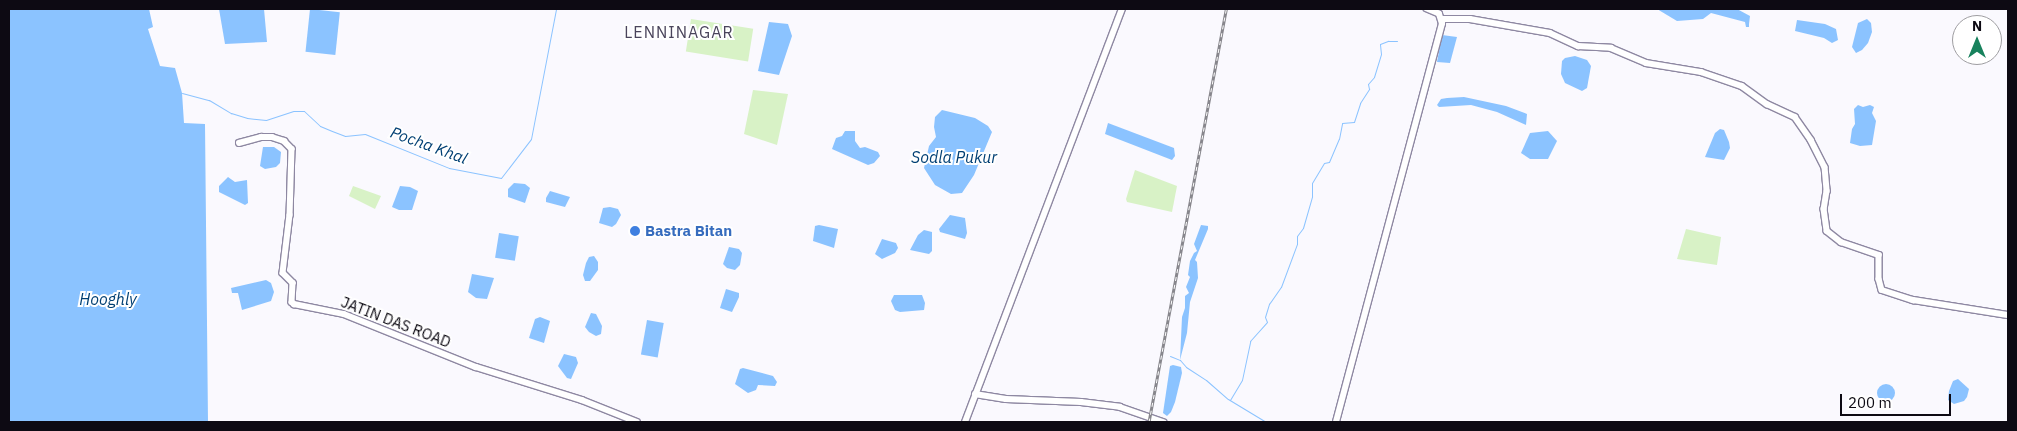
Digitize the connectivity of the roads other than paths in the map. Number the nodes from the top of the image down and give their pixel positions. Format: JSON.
{"nodes":[{"id":1,"x":1122,"y":9,"type":"edge"},
{"id":2,"x":1427,"y":9,"type":"edge"},
{"id":3,"x":1441,"y":19,"type":"junction"},
{"id":4,"x":240,"y":143,"type":"dead end"},
{"id":5,"x":2008,"y":315,"type":"edge"},
{"id":6,"x":975,"y":394,"type":"junction"},
{"id":7,"x":637,"y":422,"type":"edge"},
{"id":8,"x":964,"y":422,"type":"edge"},
{"id":9,"x":1163,"y":422,"type":"edge"},
{"id":10,"x":1336,"y":422,"type":"edge"}],
"edges":[{"from":1,"to":6,"type":"main road"},
{"from":2,"to":3,"type":"street"},
{"from":3,"to":5,"type":"street"},
{"from":3,"to":10,"type":"street"},
{"from":4,"to":7,"type":"street","name":"JATIN DAS ROAD"},
{"from":6,"to":8,"type":"main road"},
{"from":6,"to":9,"type":"street"}]}
